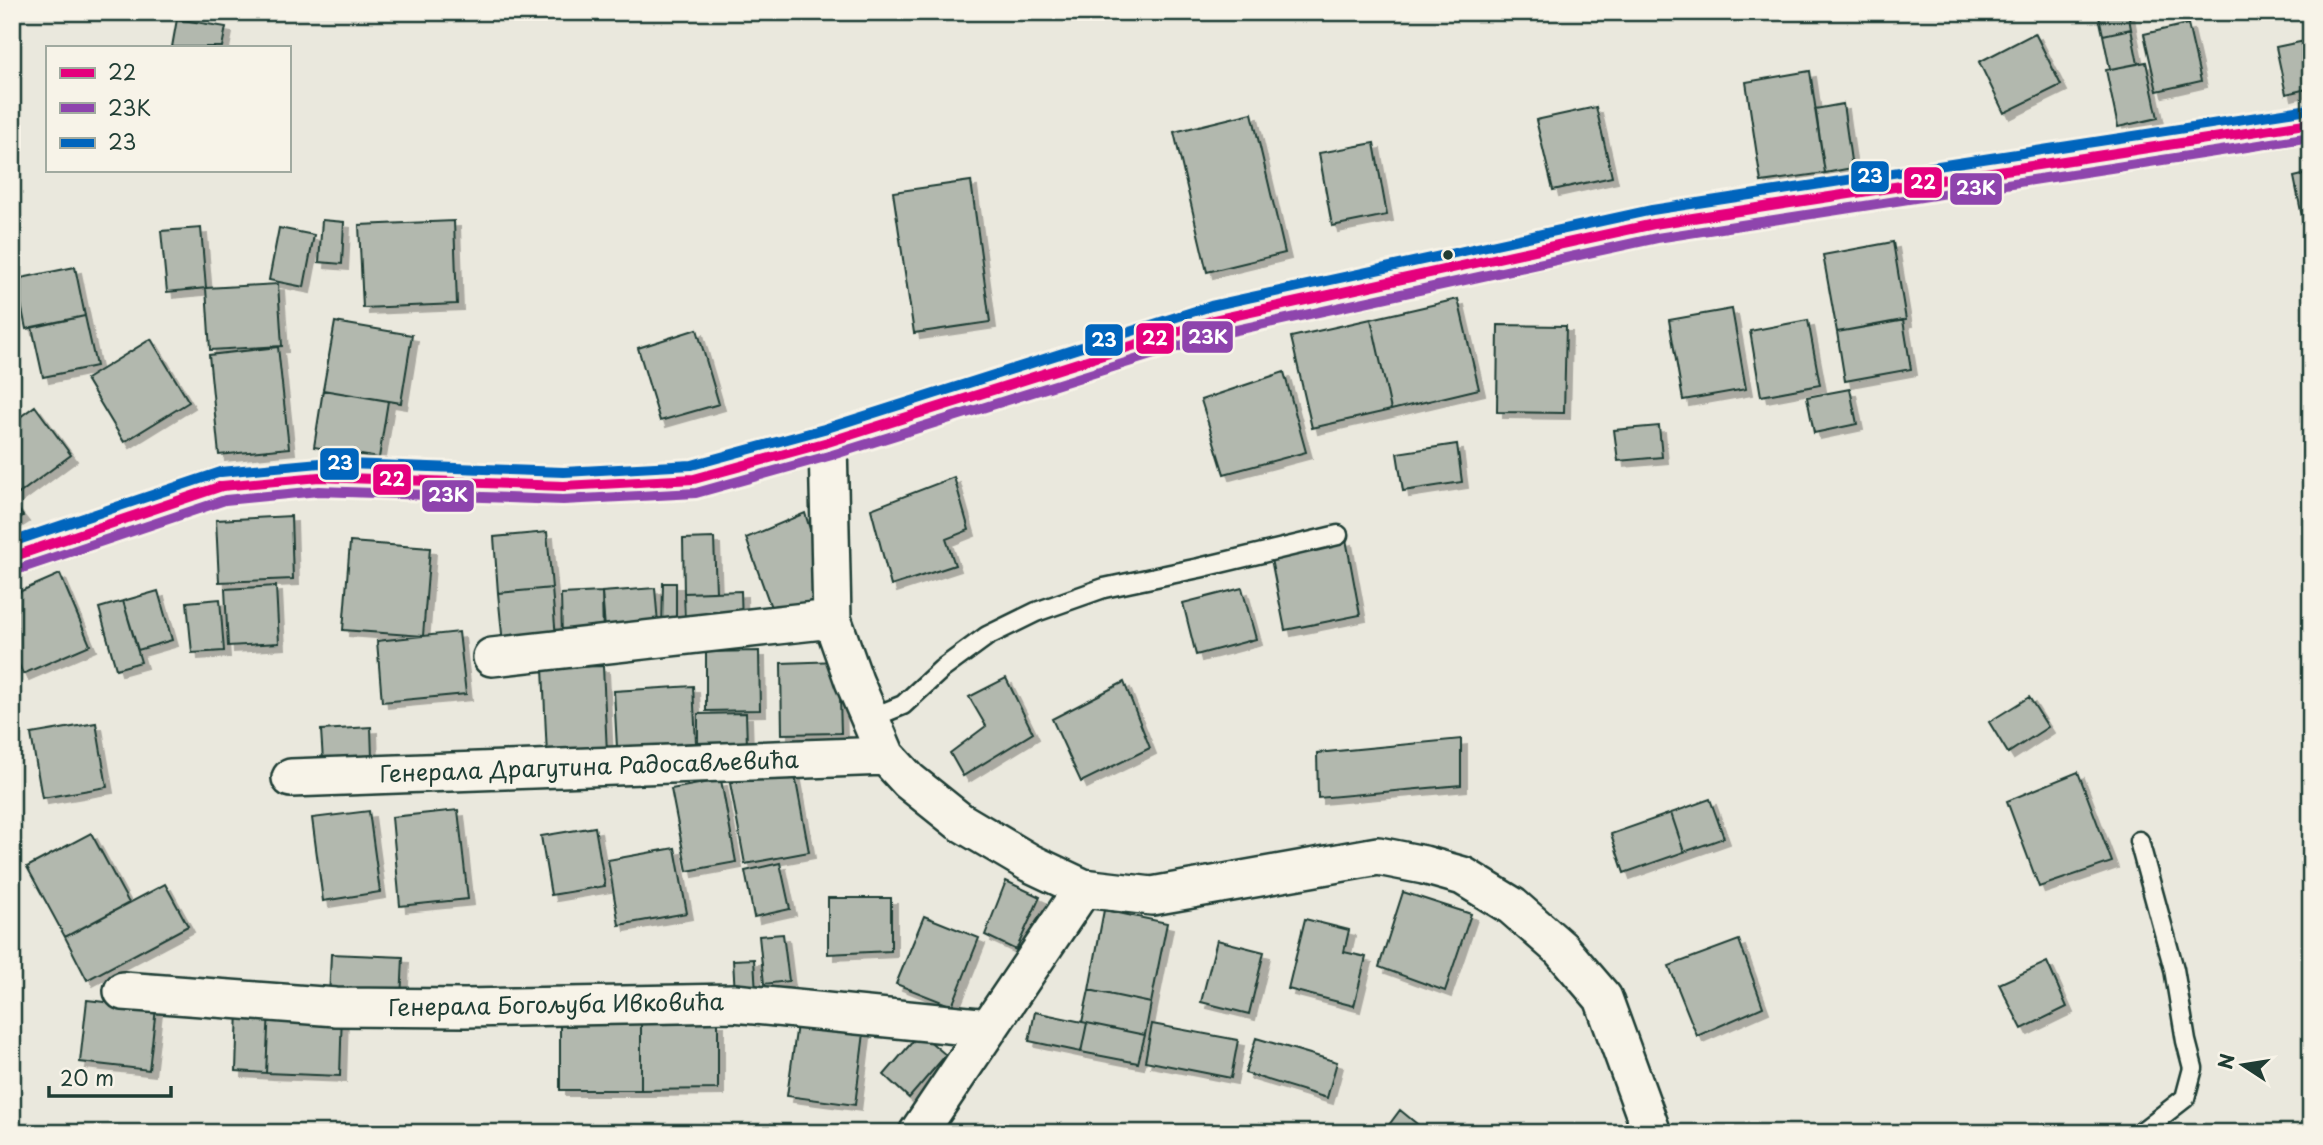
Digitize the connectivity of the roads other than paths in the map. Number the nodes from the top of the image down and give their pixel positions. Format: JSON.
{"nodes":[{"id":1,"x":2311,"y":123,"type":"edge"},
{"id":2,"x":828,"y":442,"type":"junction"},
{"id":3,"x":1338,"y":535,"type":"dead end"},
{"id":4,"x":12,"y":557,"type":"edge"},
{"id":5,"x":832,"y":618,"type":"junction"},
{"id":6,"x":492,"y":657,"type":"dead end"},
{"id":7,"x":872,"y":718,"type":"junction"},
{"id":8,"x":886,"y":756,"type":"junction"},
{"id":9,"x":291,"y":778,"type":"dead end"},
{"id":10,"x":2139,"y":841,"type":"dead end"},
{"id":11,"x":1083,"y":888,"type":"junction"},
{"id":12,"x":123,"y":991,"type":"dead end"},
{"id":13,"x":989,"y":1028,"type":"junction"},
{"id":14,"x":918,"y":1133,"type":"edge"},
{"id":15,"x":1652,"y":1133,"type":"edge"},
{"id":16,"x":2140,"y":1133,"type":"edge"}],
"edges":[{"from":1,"to":2,"type":"street"},
{"from":2,"to":4,"type":"street"},
{"from":2,"to":5,"type":"street"},
{"from":3,"to":7,"type":"lane"},
{"from":5,"to":6,"type":"street"},
{"from":5,"to":7,"type":"street"},
{"from":7,"to":8,"type":"street"},
{"from":8,"to":9,"type":"street","name":"Генерала Драгутина Радосављевића"},
{"from":8,"to":11,"type":"street"},
{"from":10,"to":16,"type":"lane"},
{"from":11,"to":13,"type":"street"},
{"from":11,"to":15,"type":"street"},
{"from":12,"to":13,"type":"street","name":"Генерала Богољуба Ивковића"},
{"from":13,"to":14,"type":"street"}]}
